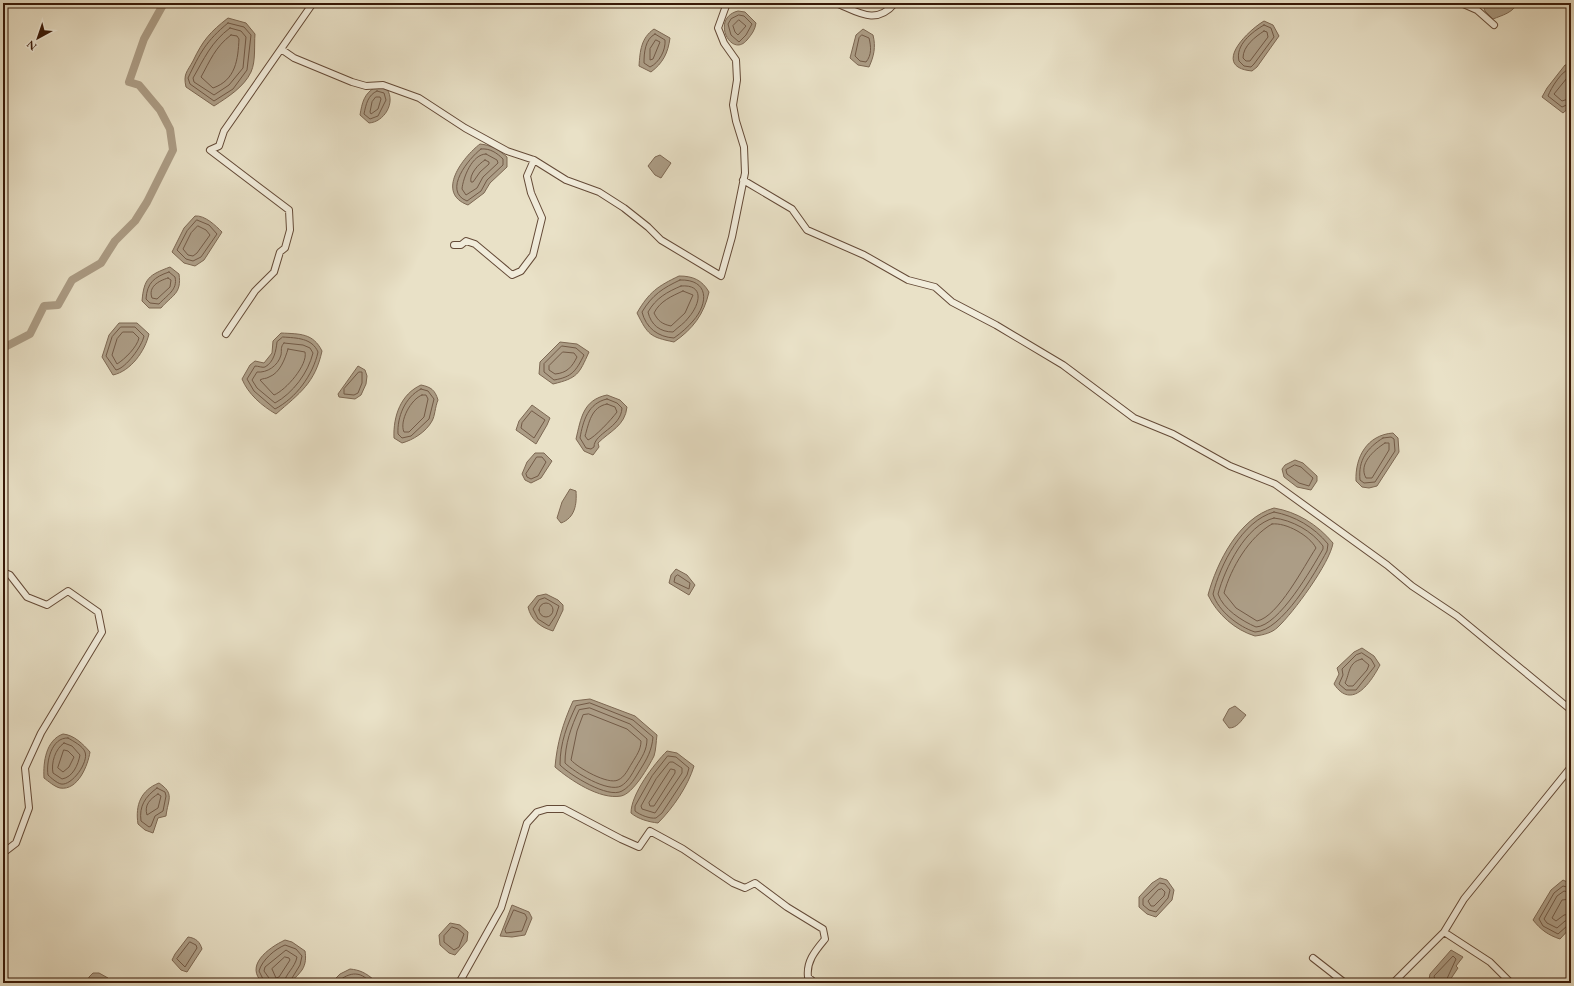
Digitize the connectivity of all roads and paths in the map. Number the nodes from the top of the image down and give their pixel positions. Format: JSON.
{"nodes":[{"id":1,"x":313,"y":3,"type":"edge"},
{"id":2,"x":727,"y":3,"type":"edge"},
{"id":3,"x":836,"y":3,"type":"edge"},
{"id":4,"x":895,"y":3,"type":"edge"},
{"id":5,"x":1390,"y":3,"type":"edge"},
{"id":6,"x":1397,"y":3,"type":"edge"},
{"id":7,"x":1461,"y":3,"type":"edge"},
{"id":8,"x":1494,"y":25,"type":"dead end"},
{"id":9,"x":281,"y":49,"type":"junction"},
{"id":10,"x":534,"y":160,"type":"junction"},
{"id":11,"x":744,"y":180,"type":"junction"},
{"id":12,"x":454,"y":245,"type":"dead end"},
{"id":13,"x":226,"y":334,"type":"dead end"},
{"id":14,"x":3,"y":572,"type":"edge"},
{"id":15,"x":1571,"y":710,"type":"edge"},
{"id":16,"x":1571,"y":767,"type":"edge"},
{"id":17,"x":3,"y":853,"type":"edge"},
{"id":18,"x":1444,"y":932,"type":"junction"},
{"id":19,"x":1313,"y":958,"type":"dead end"},
{"id":20,"x":459,"y":983,"type":"edge"},
{"id":21,"x":815,"y":983,"type":"edge"},
{"id":22,"x":1345,"y":983,"type":"edge"},
{"id":23,"x":1393,"y":983,"type":"edge"},
{"id":24,"x":1511,"y":983,"type":"edge"}],
"edges":[{"from":1,"to":9,"type":"street"},
{"from":2,"to":11,"type":"street"},
{"from":3,"to":4,"type":"street"},
{"from":5,"to":6,"type":"street"},
{"from":7,"to":8,"type":"street"},
{"from":9,"to":10,"type":"street"},
{"from":9,"to":13,"type":"street"},
{"from":10,"to":11,"type":"street"},
{"from":10,"to":12,"type":"street"},
{"from":11,"to":15,"type":"street"},
{"from":14,"to":17,"type":"street"},
{"from":16,"to":18,"type":"street"},
{"from":18,"to":23,"type":"street"},
{"from":18,"to":24,"type":"street"},
{"from":19,"to":22,"type":"street"},
{"from":20,"to":21,"type":"street"}]}
